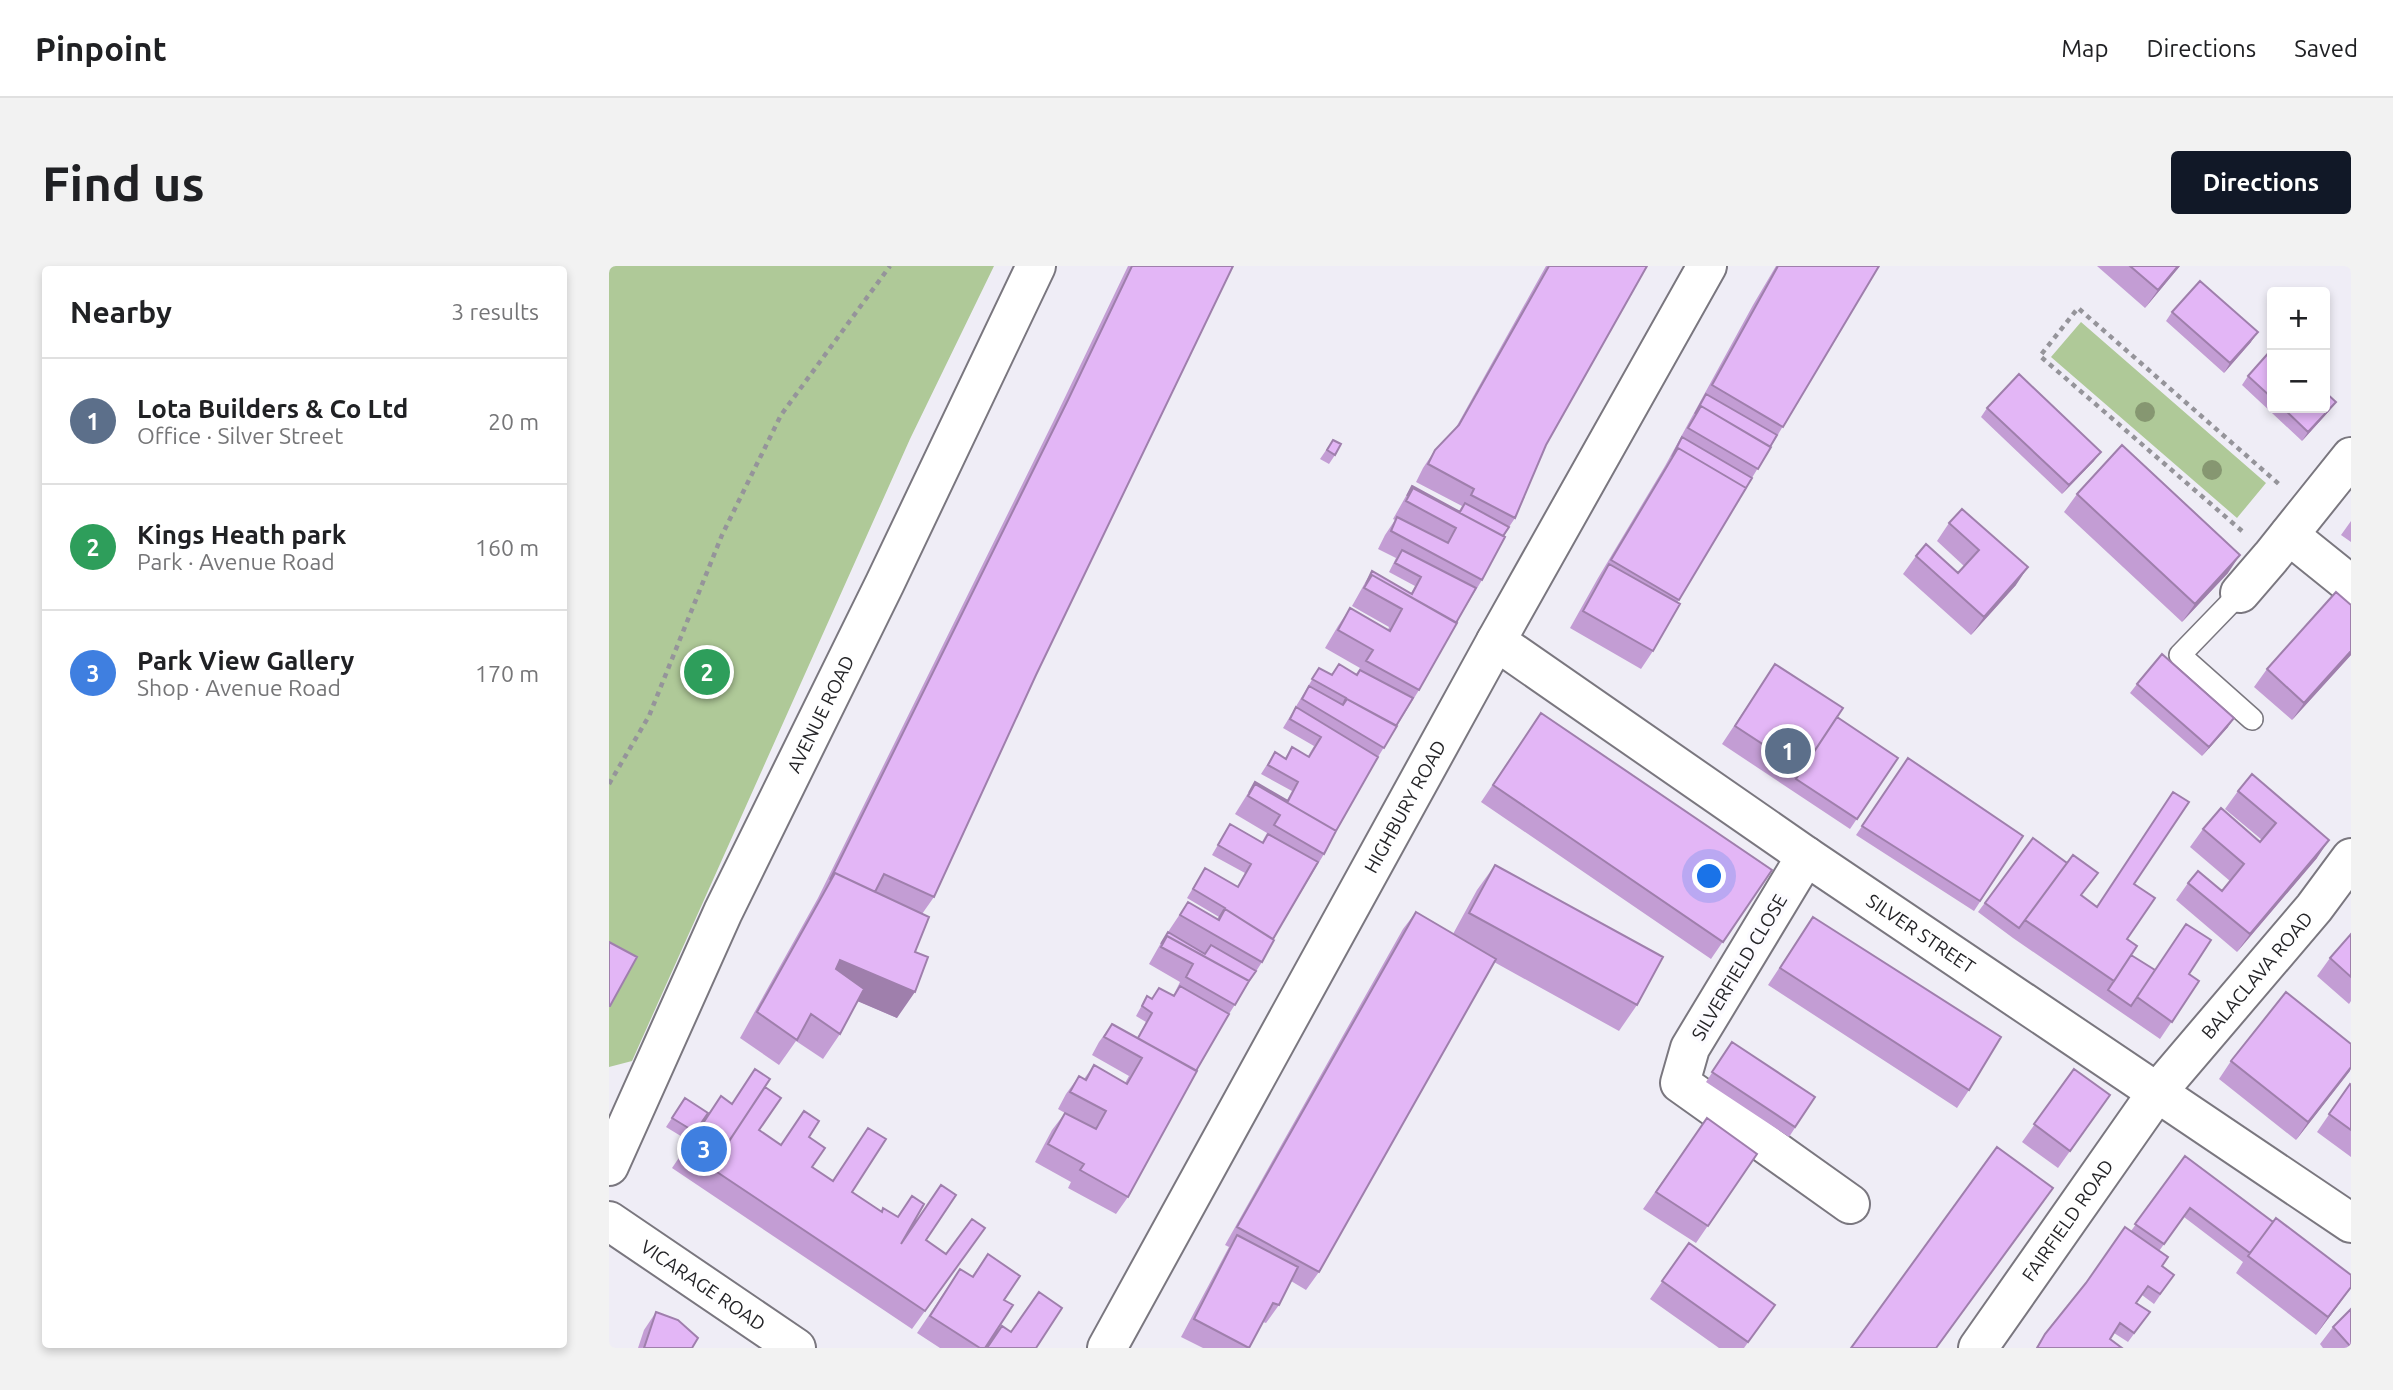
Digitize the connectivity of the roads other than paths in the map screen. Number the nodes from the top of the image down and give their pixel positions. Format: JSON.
{"nodes":[{"id":1,"x":1036,"y":266,"type":"edge"},
{"id":2,"x":1707,"y":266,"type":"edge"},
{"id":3,"x":2351,"y":457,"type":"edge"},
{"id":4,"x":2290,"y":535,"type":"junction"},
{"id":5,"x":2351,"y":584,"type":"edge"},
{"id":6,"x":2240,"y":593,"type":"joint"},
{"id":7,"x":1496,"y":641,"type":"junction"},
{"id":8,"x":2252,"y":719,"type":"dead end"},
{"id":9,"x":1806,"y":856,"type":"junction"},
{"id":10,"x":2351,"y":858,"type":"edge"},
{"id":11,"x":2158,"y":1091,"type":"junction"},
{"id":12,"x":609,"y":1166,"type":"edge"},
{"id":13,"x":1850,"y":1204,"type":"dead end"},
{"id":14,"x":609,"y":1222,"type":"edge"},
{"id":15,"x":2351,"y":1223,"type":"edge"},
{"id":16,"x":796,"y":1348,"type":"edge"},
{"id":17,"x":1107,"y":1348,"type":"edge"},
{"id":18,"x":1978,"y":1348,"type":"edge"}],
"edges":[{"from":1,"to":12,"type":"street","name":"AVENUE ROAD"},
{"from":2,"to":7,"type":"street","name":"HIGHBURY ROAD"},
{"from":3,"to":4,"type":"street"},
{"from":4,"to":5,"type":"street"},
{"from":4,"to":6,"type":"street"},
{"from":6,"to":8,"type":"lane"},
{"from":7,"to":9,"type":"street","name":"SILVER STREET"},
{"from":7,"to":17,"type":"street","name":"HIGHBURY ROAD"},
{"from":9,"to":11,"type":"street","name":"SILVER STREET"},
{"from":9,"to":13,"type":"street","name":"SILVERFIELD CLOSE"},
{"from":10,"to":11,"type":"street","name":"BALACLAVA ROAD"},
{"from":11,"to":15,"type":"street","name":"SILVER STREET"},
{"from":11,"to":18,"type":"street","name":"FAIRFIELD ROAD"},
{"from":14,"to":16,"type":"street","name":"VICARAGE ROAD"}]}
